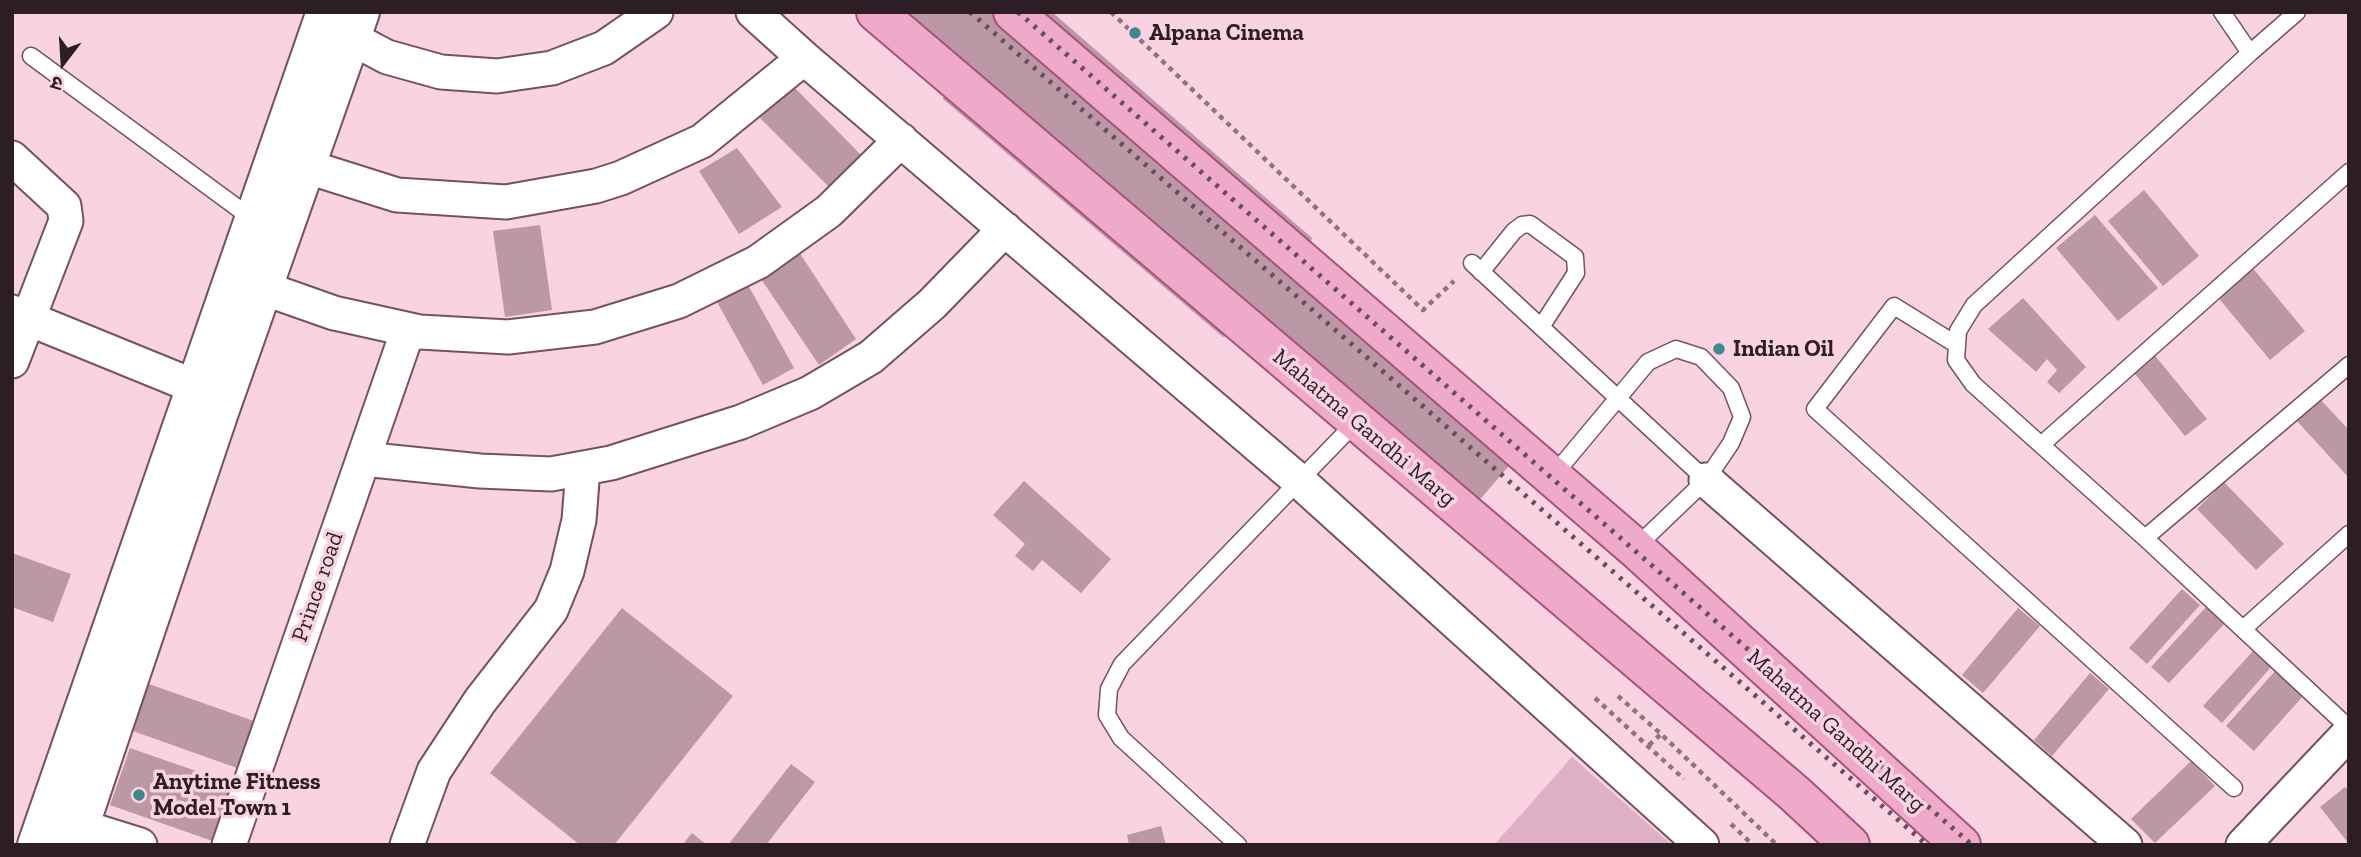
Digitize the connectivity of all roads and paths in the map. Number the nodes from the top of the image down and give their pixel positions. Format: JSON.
{"nodes":[{"id":1,"x":656,"y":12,"type":"edge"},
{"id":2,"x":753,"y":12,"type":"edge"},
{"id":3,"x":876,"y":12,"type":"edge"},
{"id":4,"x":1013,"y":12,"type":"edge"},
{"id":5,"x":1111,"y":12,"type":"edge"},
{"id":6,"x":2222,"y":12,"type":"edge"},
{"id":7,"x":2297,"y":12,"type":"edge"},
{"id":8,"x":346,"y":21,"type":"edge"},
{"id":9,"x":2250,"y":52,"type":"junction"},
{"id":10,"x":30,"y":56,"type":"dead end"},
{"id":11,"x":804,"y":58,"type":"junction"},
{"id":12,"x":901,"y":140,"type":"junction"},
{"id":13,"x":12,"y":158,"type":"edge"},
{"id":14,"x":305,"y":166,"type":"junction"},
{"id":15,"x":2349,"y":172,"type":"edge"},
{"id":16,"x":254,"y":220,"type":"junction"},
{"id":17,"x":1005,"y":229,"type":"junction"},
{"id":18,"x":1476,"y":267,"type":"junction"},
{"id":19,"x":263,"y":288,"type":"junction"},
{"id":20,"x":21,"y":316,"type":"edge"},
{"id":21,"x":1541,"y":327,"type":"junction"},
{"id":22,"x":408,"y":330,"type":"junction"},
{"id":23,"x":1957,"y":345,"type":"junction"},
{"id":24,"x":12,"y":361,"type":"edge"},
{"id":25,"x":2349,"y":365,"type":"edge"},
{"id":26,"x":196,"y":387,"type":"junction"},
{"id":27,"x":1618,"y":398,"type":"junction"},
{"id":28,"x":1356,"y":422,"type":"junction"},
{"id":29,"x":2041,"y":445,"type":"junction"},
{"id":30,"x":363,"y":459,"type":"junction"},
{"id":31,"x":583,"y":468,"type":"junction"},
{"id":32,"x":1552,"y":477,"type":"junction"},
{"id":33,"x":1298,"y":480,"type":"junction"},
{"id":34,"x":1706,"y":480,"type":"junction"},
{"id":35,"x":2349,"y":534,"type":"edge"},
{"id":36,"x":2145,"y":538,"type":"junction"},
{"id":37,"x":1635,"y":548,"type":"junction"},
{"id":38,"x":2243,"y":629,"type":"junction"},
{"id":39,"x":1610,"y":689,"type":"dead end"},
{"id":40,"x":2349,"y":728,"type":"edge"},
{"id":41,"x":2349,"y":733,"type":"edge"},
{"id":42,"x":2234,"y":788,"type":"dead end"},
{"id":43,"x":76,"y":836,"type":"edge"},
{"id":44,"x":37,"y":845,"type":"edge"},
{"id":45,"x":140,"y":845,"type":"edge"},
{"id":46,"x":229,"y":845,"type":"edge"},
{"id":47,"x":407,"y":845,"type":"edge"},
{"id":48,"x":1238,"y":845,"type":"edge"},
{"id":49,"x":1702,"y":845,"type":"edge"},
{"id":50,"x":1777,"y":845,"type":"edge"},
{"id":51,"x":1850,"y":845,"type":"edge"},
{"id":52,"x":1961,"y":845,"type":"edge"},
{"id":53,"x":2125,"y":845,"type":"edge"},
{"id":54,"x":2243,"y":845,"type":"edge"}],
"edges":[{"from":1,"to":8,"type":"street"},
{"from":2,"to":11,"type":"street"},
{"from":3,"to":28,"type":"main road","name":"Mahatma Gandhi Marg"},
{"from":4,"to":32,"type":"main road","name":"Mahatma Gandhi Marg"},
{"from":5,"to":18,"type":"path"},
{"from":6,"to":9,"type":"lane"},
{"from":7,"to":9,"type":"lane"},
{"from":8,"to":14,"type":"street"},
{"from":8,"to":16,"type":"street"},
{"from":9,"to":23,"type":"lane"},
{"from":10,"to":16,"type":"lane"},
{"from":11,"to":12,"type":"street"},
{"from":11,"to":14,"type":"street"},
{"from":12,"to":17,"type":"street"},
{"from":12,"to":22,"type":"street"},
{"from":13,"to":20,"type":"street"},
{"from":14,"to":19,"type":"street"},
{"from":15,"to":29,"type":"lane"},
{"from":16,"to":26,"type":"street"},
{"from":17,"to":31,"type":"street"},
{"from":17,"to":33,"type":"street"},
{"from":18,"to":21,"type":"lane"},
{"from":18,"to":21,"type":"lane"},
{"from":19,"to":22,"type":"street"},
{"from":19,"to":43,"type":"street"},
{"from":20,"to":24,"type":"street"},
{"from":20,"to":26,"type":"street"},
{"from":21,"to":27,"type":"lane"},
{"from":22,"to":30,"type":"street","name":"Prince road"},
{"from":23,"to":29,"type":"lane"},
{"from":23,"to":42,"type":"lane"},
{"from":25,"to":36,"type":"lane"},
{"from":26,"to":44,"type":"street"},
{"from":27,"to":32,"type":"lane"},
{"from":27,"to":34,"type":"lane"},
{"from":27,"to":34,"type":"lane"},
{"from":28,"to":33,"type":"lane"},
{"from":28,"to":51,"type":"main road","name":"Mahatma Gandhi Marg"},
{"from":29,"to":36,"type":"lane"},
{"from":30,"to":31,"type":"street"},
{"from":30,"to":46,"type":"street","name":"Prince road"},
{"from":31,"to":47,"type":"street"},
{"from":32,"to":37,"type":"main road","name":"Mahatma Gandhi Marg"},
{"from":33,"to":48,"type":"lane"},
{"from":33,"to":49,"type":"street"},
{"from":34,"to":37,"type":"lane"},
{"from":34,"to":53,"type":"street"},
{"from":35,"to":38,"type":"lane"},
{"from":36,"to":38,"type":"lane"},
{"from":37,"to":52,"type":"main road","name":"Mahatma Gandhi Marg"},
{"from":38,"to":40,"type":"lane"},
{"from":39,"to":50,"type":"path"},
{"from":41,"to":54,"type":"street"},
{"from":43,"to":45,"type":"street"}]}
